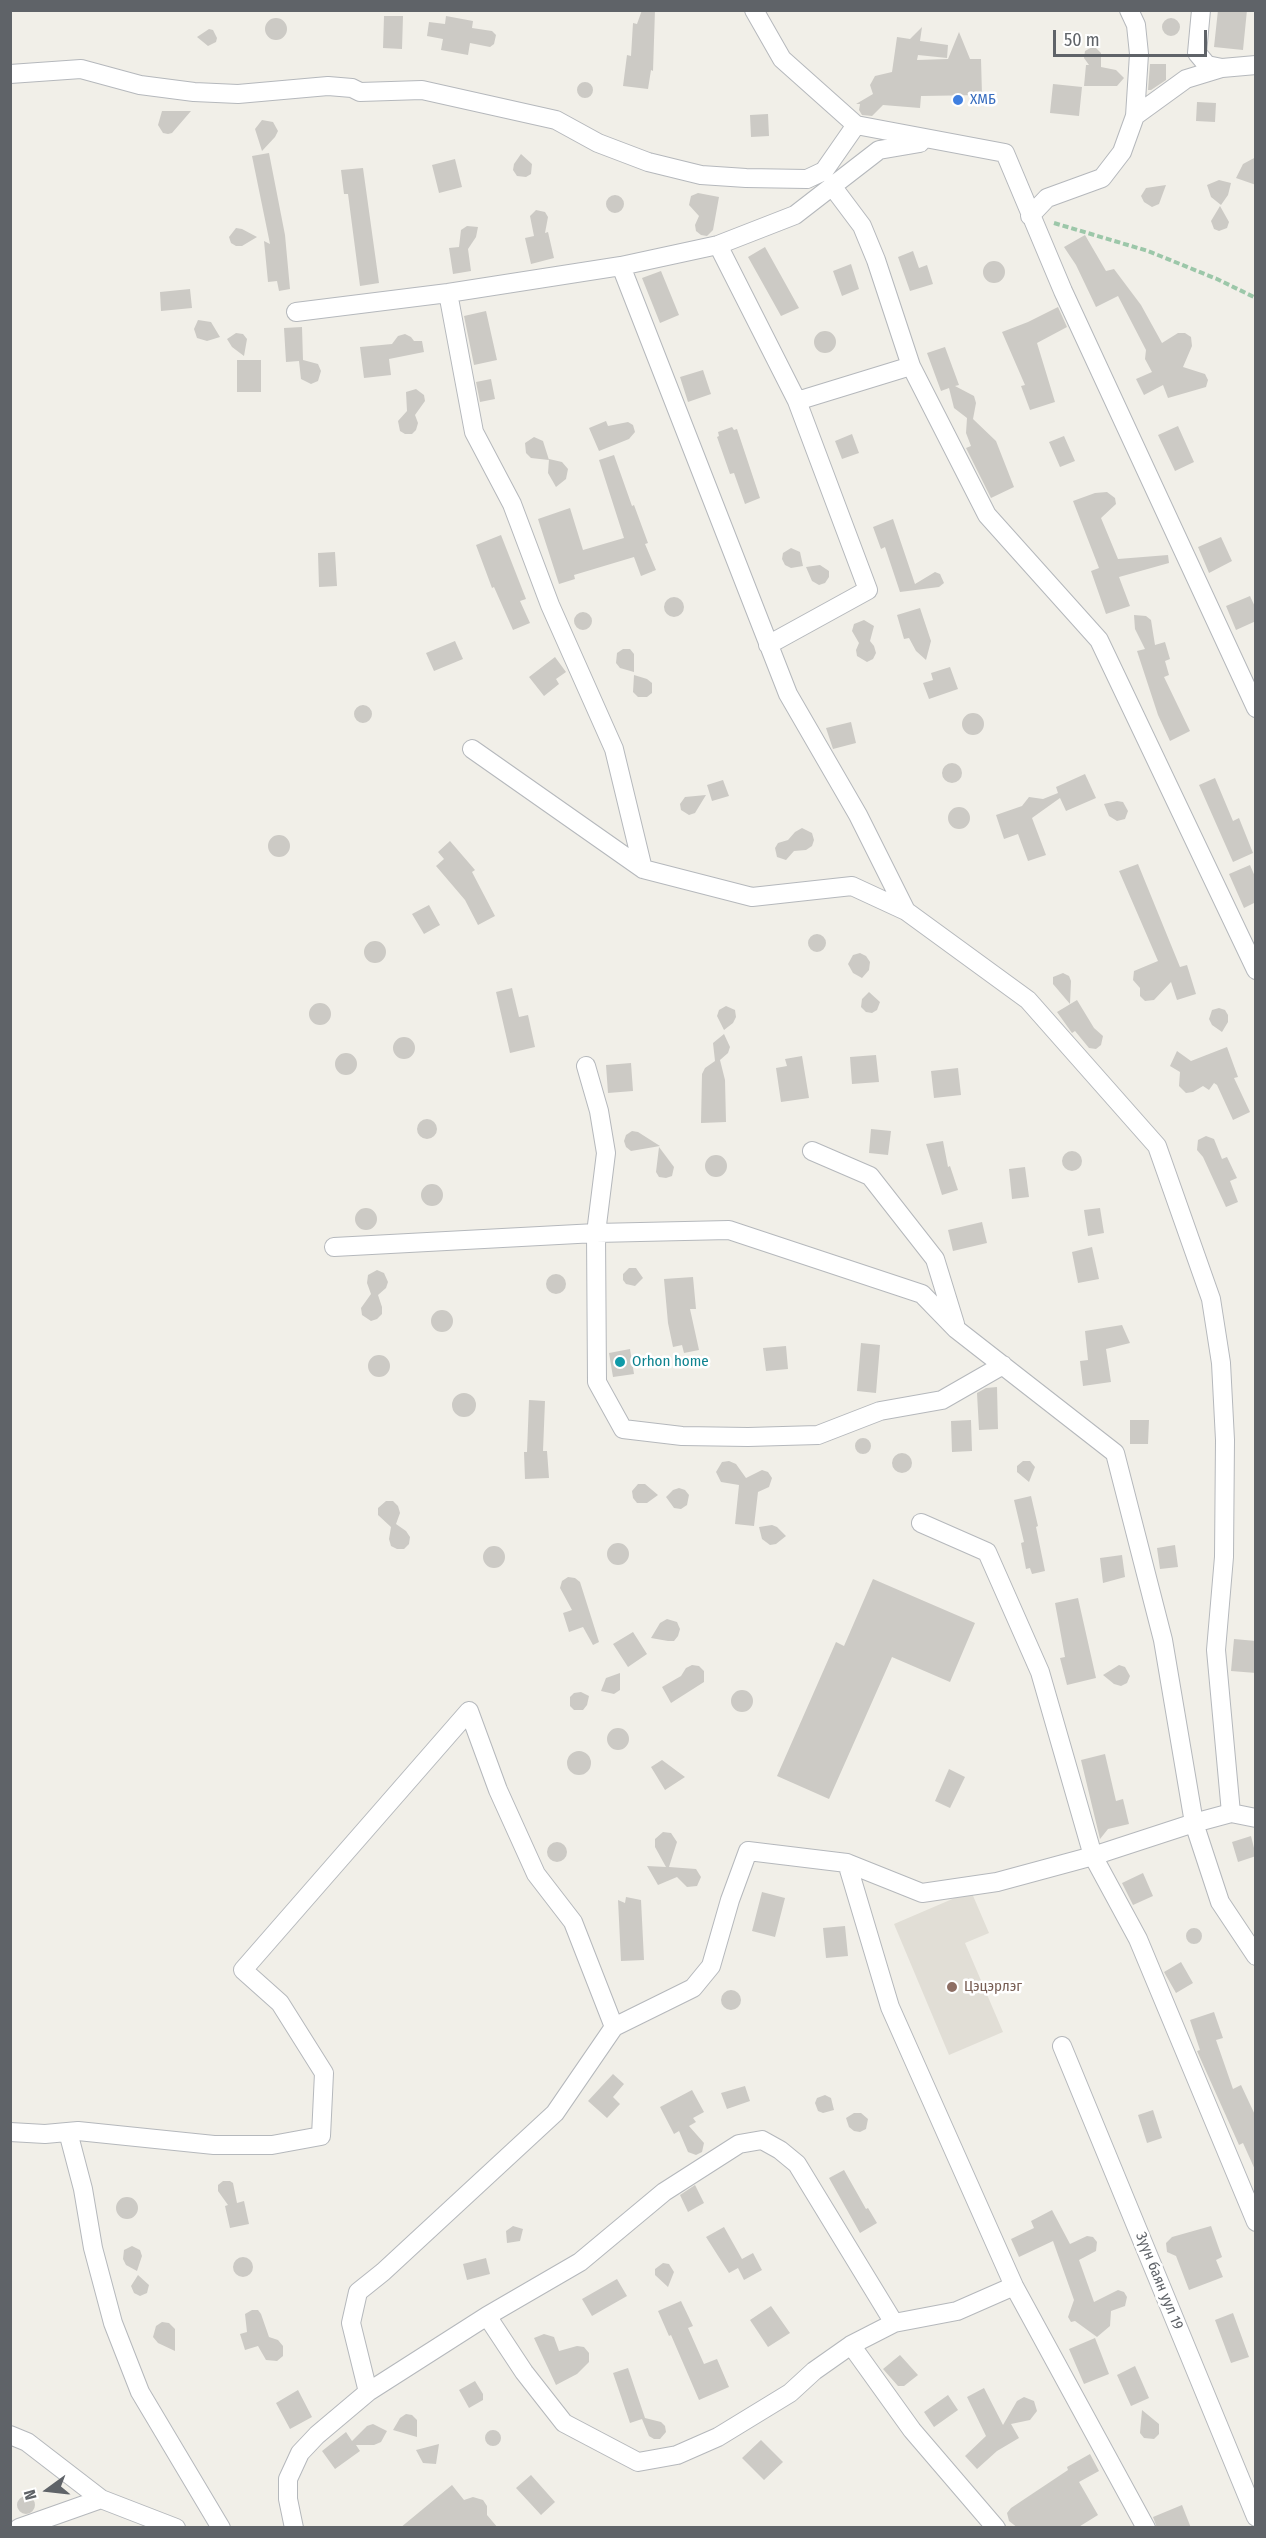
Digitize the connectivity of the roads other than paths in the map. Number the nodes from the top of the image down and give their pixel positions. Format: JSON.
{"nodes":[{"id":1,"x":754,"y":10,"type":"edge"},
{"id":2,"x":1128,"y":10,"type":"edge"},
{"id":3,"x":1201,"y":10,"type":"edge"},
{"id":4,"x":1256,"y":65,"type":"edge"},
{"id":5,"x":1222,"y":68,"type":"junction"},
{"id":6,"x":10,"y":74,"type":"edge"},
{"id":7,"x":1135,"y":116,"type":"junction"},
{"id":8,"x":856,"y":125,"type":"junction"},
{"id":9,"x":932,"y":141,"type":"junction"},
{"id":10,"x":832,"y":186,"type":"junction"},
{"id":11,"x":1030,"y":216,"type":"junction"},
{"id":12,"x":718,"y":245,"type":"junction"},
{"id":13,"x":621,"y":266,"type":"junction"},
{"id":14,"x":448,"y":293,"type":"junction"},
{"id":15,"x":296,"y":312,"type":"dead end"},
{"id":16,"x":911,"y":366,"type":"junction"},
{"id":17,"x":797,"y":401,"type":"junction"},
{"id":18,"x":768,"y":645,"type":"junction"},
{"id":19,"x":1256,"y":708,"type":"edge"},
{"id":20,"x":472,"y":749,"type":"dead end"},
{"id":21,"x":643,"y":869,"type":"junction"},
{"id":22,"x":906,"y":910,"type":"junction"},
{"id":23,"x":1256,"y":970,"type":"edge"},
{"id":24,"x":586,"y":1066,"type":"dead end"},
{"id":25,"x":812,"y":1151,"type":"dead end"},
{"id":26,"x":596,"y":1233,"type":"junction"},
{"id":27,"x":334,"y":1247,"type":"dead end"},
{"id":28,"x":956,"y":1329,"type":"junction"},
{"id":29,"x":1003,"y":1365,"type":"junction"},
{"id":30,"x":921,"y":1523,"type":"dead end"},
{"id":31,"x":1232,"y":1813,"type":"junction"},
{"id":32,"x":1256,"y":1818,"type":"edge"},
{"id":33,"x":1194,"y":1823,"type":"junction"},
{"id":34,"x":1093,"y":1856,"type":"junction"},
{"id":35,"x":847,"y":1863,"type":"junction"},
{"id":36,"x":1256,"y":1956,"type":"edge"},
{"id":37,"x":614,"y":2027,"type":"junction"},
{"id":38,"x":1062,"y":2046,"type":"dead end"},
{"id":39,"x":10,"y":2132,"type":"edge"},
{"id":40,"x":68,"y":2132,"type":"junction"},
{"id":41,"x":1256,"y":2222,"type":"edge"},
{"id":42,"x":1014,"y":2286,"type":"junction"},
{"id":43,"x":487,"y":2316,"type":"junction"},
{"id":44,"x":894,"y":2323,"type":"junction"},
{"id":45,"x":851,"y":2345,"type":"junction"},
{"id":46,"x":369,"y":2392,"type":"junction"},
{"id":47,"x":10,"y":2435,"type":"edge"},
{"id":48,"x":101,"y":2499,"type":"junction"},
{"id":49,"x":1256,"y":2517,"type":"edge"},
{"id":50,"x":25,"y":2527,"type":"edge"},
{"id":51,"x":176,"y":2528,"type":"edge"},
{"id":52,"x":221,"y":2528,"type":"edge"},
{"id":53,"x":294,"y":2528,"type":"edge"},
{"id":54,"x":996,"y":2528,"type":"edge"},
{"id":55,"x":1146,"y":2528,"type":"edge"}],
"edges":[{"from":1,"to":8,"type":"street"},
{"from":2,"to":7,"type":"street"},
{"from":3,"to":5,"type":"street"},
{"from":4,"to":5,"type":"street"},
{"from":5,"to":7,"type":"street"},
{"from":6,"to":8,"type":"street"},
{"from":7,"to":11,"type":"street"},
{"from":8,"to":9,"type":"street"},
{"from":9,"to":10,"type":"street"},
{"from":9,"to":11,"type":"street"},
{"from":10,"to":12,"type":"street"},
{"from":10,"to":16,"type":"street"},
{"from":11,"to":19,"type":"street"},
{"from":12,"to":13,"type":"street"},
{"from":12,"to":17,"type":"street"},
{"from":13,"to":14,"type":"street"},
{"from":13,"to":18,"type":"street"},
{"from":14,"to":15,"type":"street"},
{"from":14,"to":21,"type":"street"},
{"from":16,"to":17,"type":"street"},
{"from":16,"to":23,"type":"street"},
{"from":17,"to":18,"type":"street"},
{"from":18,"to":22,"type":"street"},
{"from":20,"to":21,"type":"street"},
{"from":21,"to":22,"type":"street"},
{"from":22,"to":31,"type":"street"},
{"from":24,"to":26,"type":"street"},
{"from":25,"to":28,"type":"street"},
{"from":26,"to":27,"type":"street"},
{"from":26,"to":28,"type":"street"},
{"from":26,"to":29,"type":"street"},
{"from":28,"to":29,"type":"street"},
{"from":29,"to":33,"type":"street"},
{"from":30,"to":34,"type":"street"},
{"from":31,"to":32,"type":"street"},
{"from":31,"to":33,"type":"street"},
{"from":33,"to":34,"type":"street"},
{"from":33,"to":36,"type":"street"},
{"from":34,"to":35,"type":"street"},
{"from":34,"to":41,"type":"street"},
{"from":35,"to":37,"type":"street"},
{"from":35,"to":42,"type":"street"},
{"from":37,"to":40,"type":"street"},
{"from":37,"to":46,"type":"street"},
{"from":38,"to":49,"type":"street","name":"Зүүн баян уул 19"},
{"from":39,"to":40,"type":"street"},
{"from":40,"to":52,"type":"street"},
{"from":42,"to":44,"type":"street"},
{"from":42,"to":55,"type":"street"},
{"from":43,"to":44,"type":"street"},
{"from":43,"to":45,"type":"street"},
{"from":43,"to":46,"type":"street"},
{"from":44,"to":45,"type":"street"},
{"from":45,"to":54,"type":"street"},
{"from":46,"to":53,"type":"street"},
{"from":47,"to":48,"type":"street"},
{"from":48,"to":50,"type":"street"},
{"from":48,"to":51,"type":"street"}]}
